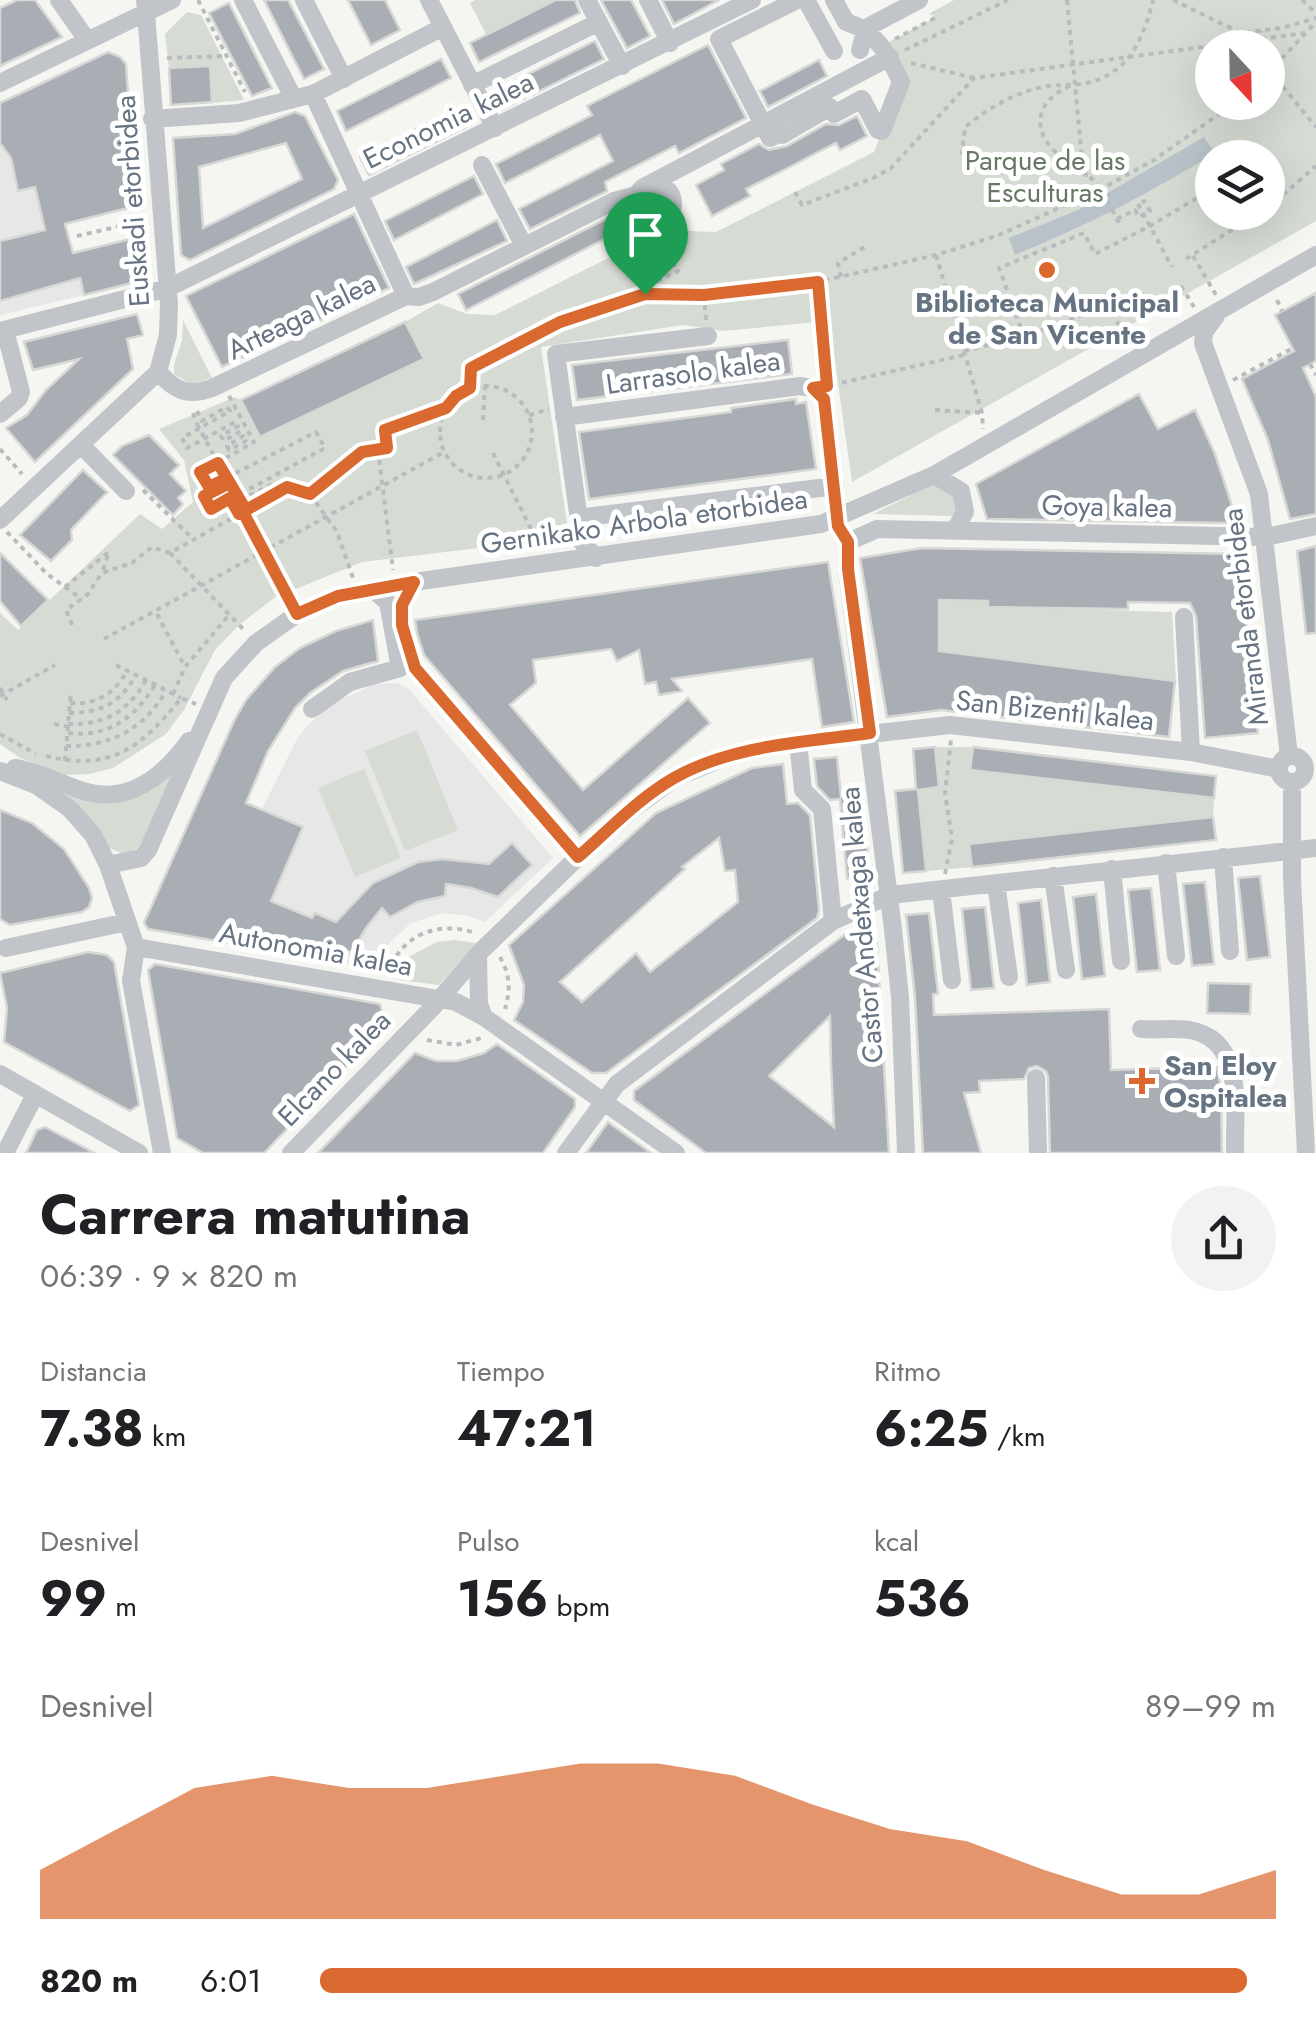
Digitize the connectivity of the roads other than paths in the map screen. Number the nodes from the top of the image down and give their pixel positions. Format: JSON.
{"nodes":[{"id":1,"x":59,"y":0,"type":"edge"},
{"id":2,"x":172,"y":0,"type":"edge"},
{"id":3,"x":243,"y":0,"type":"edge"},
{"id":4,"x":304,"y":0,"type":"edge"},
{"id":5,"x":429,"y":0,"type":"edge"},
{"id":6,"x":587,"y":0,"type":"edge"},
{"id":7,"x":648,"y":0,"type":"edge"},
{"id":8,"x":752,"y":0,"type":"edge"},
{"id":9,"x":797,"y":0,"type":"edge"},
{"id":10,"x":806,"y":0,"type":"edge"},
{"id":11,"x":834,"y":0,"type":"edge"},
{"id":12,"x":918,"y":0,"type":"edge"},
{"id":13,"x":146,"y":7,"type":"edge"},
{"id":14,"x":599,"y":22,"type":"junction"},
{"id":15,"x":118,"y":26,"type":"junction"},
{"id":16,"x":443,"y":28,"type":"junction"},
{"id":17,"x":866,"y":28,"type":"junction"},
{"id":18,"x":87,"y":40,"type":"junction"},
{"id":19,"x":670,"y":42,"type":"junction"},
{"id":20,"x":860,"y":50,"type":"dead end"},
{"id":21,"x":834,"y":51,"type":"dead end"},
{"id":22,"x":153,"y":53,"type":"junction"},
{"id":23,"x":890,"y":57,"type":"junction"},
{"id":24,"x":622,"y":66,"type":"junction"},
{"id":25,"x":344,"y":78,"type":"junction"},
{"id":26,"x":0,"y":82,"type":"edge"},
{"id":27,"x":472,"y":85,"type":"junction"},
{"id":28,"x":304,"y":96,"type":"junction"},
{"id":29,"x":152,"y":119,"type":"junction"},
{"id":30,"x":763,"y":124,"type":"junction"},
{"id":31,"x":494,"y":128,"type":"junction"},
{"id":32,"x":482,"y":165,"type":"dead end"},
{"id":33,"x":641,"y":190,"type":"junction"},
{"id":34,"x":360,"y":194,"type":"junction"},
{"id":35,"x":524,"y":246,"type":"junction"},
{"id":36,"x":1316,"y":255,"type":"edge"},
{"id":37,"x":168,"y":288,"type":"junction"},
{"id":38,"x":406,"y":296,"type":"junction"},
{"id":39,"x":1223,"y":308,"type":"junction"},
{"id":40,"x":2,"y":330,"type":"edge"},
{"id":41,"x":708,"y":336,"type":"road end"},
{"id":42,"x":158,"y":372,"type":"junction"},
{"id":43,"x":0,"y":414,"type":"edge"},
{"id":44,"x":564,"y":417,"type":"junction"},
{"id":45,"x":82,"y":446,"type":"junction"},
{"id":46,"x":934,"y":475,"type":"junction"},
{"id":47,"x":835,"y":486,"type":"junction"},
{"id":48,"x":134,"y":490,"type":"road end"},
{"id":49,"x":578,"y":518,"type":"junction"},
{"id":50,"x":838,"y":518,"type":"junction"},
{"id":51,"x":0,"y":522,"type":"edge"},
{"id":52,"x":1316,"y":526,"type":"edge"},
{"id":53,"x":955,"y":530,"type":"junction"},
{"id":54,"x":1266,"y":537,"type":"junction"},
{"id":55,"x":848,"y":542,"type":"junction"},
{"id":56,"x":596,"y":558,"type":"junction"},
{"id":57,"x":401,"y":579,"type":"junction"},
{"id":58,"x":362,"y":586,"type":"junction"},
{"id":59,"x":1184,"y":617,"type":"dead end"},
{"id":60,"x":312,"y":709,"type":"dead end"},
{"id":61,"x":208,"y":712,"type":"junction"},
{"id":62,"x":870,"y":733,"type":"junction"},
{"id":63,"x":798,"y":742,"type":"junction"},
{"id":64,"x":1191,"y":752,"type":"junction"},
{"id":65,"x":1296,"y":765,"type":"edge"},
{"id":66,"x":0,"y":769,"type":"edge"},
{"id":67,"x":1316,"y":848,"type":"edge"},
{"id":68,"x":1292,"y":851,"type":"junction"},
{"id":69,"x":578,"y":857,"type":"junction"},
{"id":70,"x":1223,"y":857,"type":"junction"},
{"id":71,"x":1166,"y":863,"type":"junction"},
{"id":72,"x":108,"y":865,"type":"junction"},
{"id":73,"x":1112,"y":869,"type":"junction"},
{"id":74,"x":1053,"y":876,"type":"junction"},
{"id":75,"x":996,"y":883,"type":"junction"},
{"id":76,"x":942,"y":890,"type":"junction"},
{"id":77,"x":890,"y":896,"type":"junction"},
{"id":78,"x":833,"y":920,"type":"junction"},
{"id":79,"x":126,"y":922,"type":"junction"},
{"id":80,"x":136,"y":947,"type":"junction"},
{"id":81,"x":6,"y":948,"type":"dead end"},
{"id":82,"x":1230,"y":950,"type":"dead end"},
{"id":83,"x":478,"y":954,"type":"junction"},
{"id":84,"x":1176,"y":956,"type":"dead end"},
{"id":85,"x":1121,"y":962,"type":"dead end"},
{"id":86,"x":1066,"y":970,"type":"dead end"},
{"id":87,"x":1009,"y":978,"type":"dead end"},
{"id":88,"x":952,"y":980,"type":"dead end"},
{"id":89,"x":400,"y":991,"type":"junction"},
{"id":90,"x":441,"y":998,"type":"junction"},
{"id":91,"x":484,"y":1017,"type":"junction"},
{"id":92,"x":416,"y":1022,"type":"junction"},
{"id":93,"x":1141,"y":1029,"type":"dead end"},
{"id":94,"x":0,"y":1074,"type":"edge"},
{"id":95,"x":1036,"y":1078,"type":"dead end"},
{"id":96,"x":35,"y":1095,"type":"junction"},
{"id":97,"x":604,"y":1101,"type":"junction"},
{"id":98,"x":5,"y":1153,"type":"edge"},
{"id":99,"x":138,"y":1153,"type":"edge"},
{"id":100,"x":162,"y":1153,"type":"edge"},
{"id":101,"x":291,"y":1153,"type":"edge"},
{"id":102,"x":566,"y":1153,"type":"edge"},
{"id":103,"x":676,"y":1153,"type":"edge"},
{"id":104,"x":906,"y":1153,"type":"edge"},
{"id":105,"x":1038,"y":1153,"type":"edge"},
{"id":106,"x":1235,"y":1153,"type":"edge"},
{"id":107,"x":1306,"y":1153,"type":"edge"}],
"edges":[{"from":1,"to":18,"type":"street"},
{"from":2,"to":13,"type":"street"},
{"from":3,"to":28,"type":"street"},
{"from":4,"to":25,"type":"street"},
{"from":5,"to":16,"type":"street"},
{"from":6,"to":14,"type":"street"},
{"from":7,"to":19,"type":"street"},
{"from":8,"to":19,"type":"street","name":"Economia kalea"},
{"from":9,"to":30,"type":"street"},
{"from":10,"to":21,"type":"street"},
{"from":11,"to":17,"type":"street"},
{"from":12,"to":17,"type":"street"},
{"from":13,"to":15,"type":"street"},
{"from":13,"to":22,"type":"street","name":"Euskadi etorbidea"},
{"from":14,"to":24,"type":"street"},
{"from":14,"to":27,"type":"street"},
{"from":15,"to":18,"type":"street"},
{"from":15,"to":22,"type":"street"},
{"from":16,"to":25,"type":"street"},
{"from":16,"to":27,"type":"street"},
{"from":17,"to":20,"type":"street"},
{"from":17,"to":23,"type":"street"},
{"from":18,"to":26,"type":"street"},
{"from":19,"to":24,"type":"street","name":"Economia kalea"},
{"from":22,"to":29,"type":"street","name":"Euskadi etorbidea"},
{"from":23,"to":30,"type":"street","name":"Arteaga kalea"},
{"from":23,"to":30,"type":"street"},
{"from":24,"to":31,"type":"street","name":"Economia kalea"},
{"from":25,"to":28,"type":"street"},
{"from":27,"to":31,"type":"street"},
{"from":28,"to":29,"type":"street"},
{"from":28,"to":34,"type":"street"},
{"from":29,"to":37,"type":"street","name":"Euskadi etorbidea"},
{"from":30,"to":33,"type":"street","name":"Arteaga kalea"},
{"from":31,"to":34,"type":"street","name":"Economia kalea"},
{"from":32,"to":35,"type":"street"},
{"from":33,"to":33,"type":"street"},
{"from":33,"to":35,"type":"street","name":"Arteaga kalea"},
{"from":34,"to":37,"type":"street","name":"Economia kalea"},
{"from":34,"to":38,"type":"street"},
{"from":35,"to":38,"type":"street","name":"Arteaga kalea"},
{"from":36,"to":39,"type":"street","name":"Gernikako Arbola etorbidea"},
{"from":37,"to":40,"type":"street","name":"Economia kalea"},
{"from":37,"to":42,"type":"street","name":"Euskadi etorbidea"},
{"from":38,"to":42,"type":"street","name":"Arteaga kalea"},
{"from":39,"to":46,"type":"street","name":"Gernikako Arbola etorbidea"},
{"from":39,"to":54,"type":"street","name":"Miranda etorbidea"},
{"from":40,"to":43,"type":"street"},
{"from":41,"to":44,"type":"street","name":"Larrasolo kalea"},
{"from":42,"to":45,"type":"street"},
{"from":44,"to":47,"type":"street","name":"Larrasolo kalea"},
{"from":44,"to":49,"type":"street","name":"Larrasolo kalea"},
{"from":45,"to":48,"type":"street"},
{"from":45,"to":51,"type":"street"},
{"from":46,"to":50,"type":"street","name":"Gernikako Arbola etorbidea"},
{"from":46,"to":53,"type":"street"},
{"from":47,"to":49,"type":"street","name":"Gernikako Arbola etorbidea"},
{"from":47,"to":50,"type":"street","name":"Larrasolo kalea"},
{"from":49,"to":56,"type":"street","name":"Larrasolo kalea"},
{"from":50,"to":55,"type":"street","name":"Castor Andetxaga kalea"},
{"from":50,"to":56,"type":"street","name":"Gernikako Arbola etorbidea"},
{"from":52,"to":54,"type":"street","name":"Goya kalea"},
{"from":53,"to":54,"type":"street","name":"Goya kalea"},
{"from":53,"to":55,"type":"street","name":"Goya kalea"},
{"from":54,"to":65,"type":"street","name":"Miranda etorbidea"},
{"from":55,"to":62,"type":"street","name":"Castor Andetxaga kalea"},
{"from":56,"to":57,"type":"street","name":"Gernikako Arbola etorbidea"},
{"from":57,"to":58,"type":"street","name":"Gernikako Arbola etorbidea"},
{"from":57,"to":69,"type":"street"},
{"from":58,"to":60,"type":"street"},
{"from":58,"to":61,"type":"street","name":"Gernikako Arbola etorbidea"},
{"from":59,"to":64,"type":"street"},
{"from":61,"to":66,"type":"street","name":"Gernikako Arbola etorbidea"},
{"from":61,"to":72,"type":"street","name":"Gernikako Arbola etorbidea"},
{"from":62,"to":63,"type":"street","name":"San Bizenti kalea"},
{"from":62,"to":64,"type":"street","name":"San Bizenti kalea"},
{"from":62,"to":77,"type":"street","name":"Castor Andetxaga kalea"},
{"from":63,"to":69,"type":"street","name":"San Bizenti kalea"},
{"from":63,"to":78,"type":"street"},
{"from":64,"to":65,"type":"street","name":"San Bizenti kalea"},
{"from":65,"to":68,"type":"street","name":"Miranda etorbidea"},
{"from":66,"to":72,"type":"street"},
{"from":67,"to":68,"type":"street"},
{"from":68,"to":70,"type":"street"},
{"from":68,"to":107,"type":"street","name":"Miranda etorbidea"},
{"from":69,"to":83,"type":"street","name":"San Bizenti kalea"},
{"from":70,"to":71,"type":"street"},
{"from":70,"to":82,"type":"street"},
{"from":71,"to":73,"type":"street"},
{"from":71,"to":84,"type":"street"},
{"from":72,"to":79,"type":"street"},
{"from":73,"to":74,"type":"street"},
{"from":73,"to":85,"type":"street"},
{"from":74,"to":75,"type":"street"},
{"from":74,"to":86,"type":"street"},
{"from":75,"to":76,"type":"street"},
{"from":75,"to":87,"type":"street"},
{"from":76,"to":77,"type":"street"},
{"from":76,"to":88,"type":"street"},
{"from":77,"to":78,"type":"street"},
{"from":77,"to":104,"type":"street","name":"Castor Andetxaga kalea"},
{"from":78,"to":97,"type":"street"},
{"from":79,"to":80,"type":"street"},
{"from":79,"to":81,"type":"street"},
{"from":80,"to":89,"type":"street","name":"Autonomia kalea"},
{"from":80,"to":100,"type":"street"},
{"from":83,"to":90,"type":"street","name":"Elcano kalea"},
{"from":83,"to":91,"type":"street"},
{"from":89,"to":90,"type":"street","name":"Autonomia kalea"},
{"from":89,"to":92,"type":"street","name":"Elcano kalea"},
{"from":90,"to":91,"type":"street","name":"Autonomia kalea"},
{"from":90,"to":92,"type":"street","name":"Elcano kalea"},
{"from":91,"to":97,"type":"street","name":"Autonomia kalea"},
{"from":92,"to":101,"type":"street","name":"Elcano kalea"},
{"from":93,"to":106,"type":"street"},
{"from":94,"to":96,"type":"street"},
{"from":95,"to":105,"type":"street"},
{"from":96,"to":98,"type":"street"},
{"from":96,"to":99,"type":"street"},
{"from":97,"to":102,"type":"street"},
{"from":97,"to":103,"type":"street","name":"Autonomia kalea"}]}
